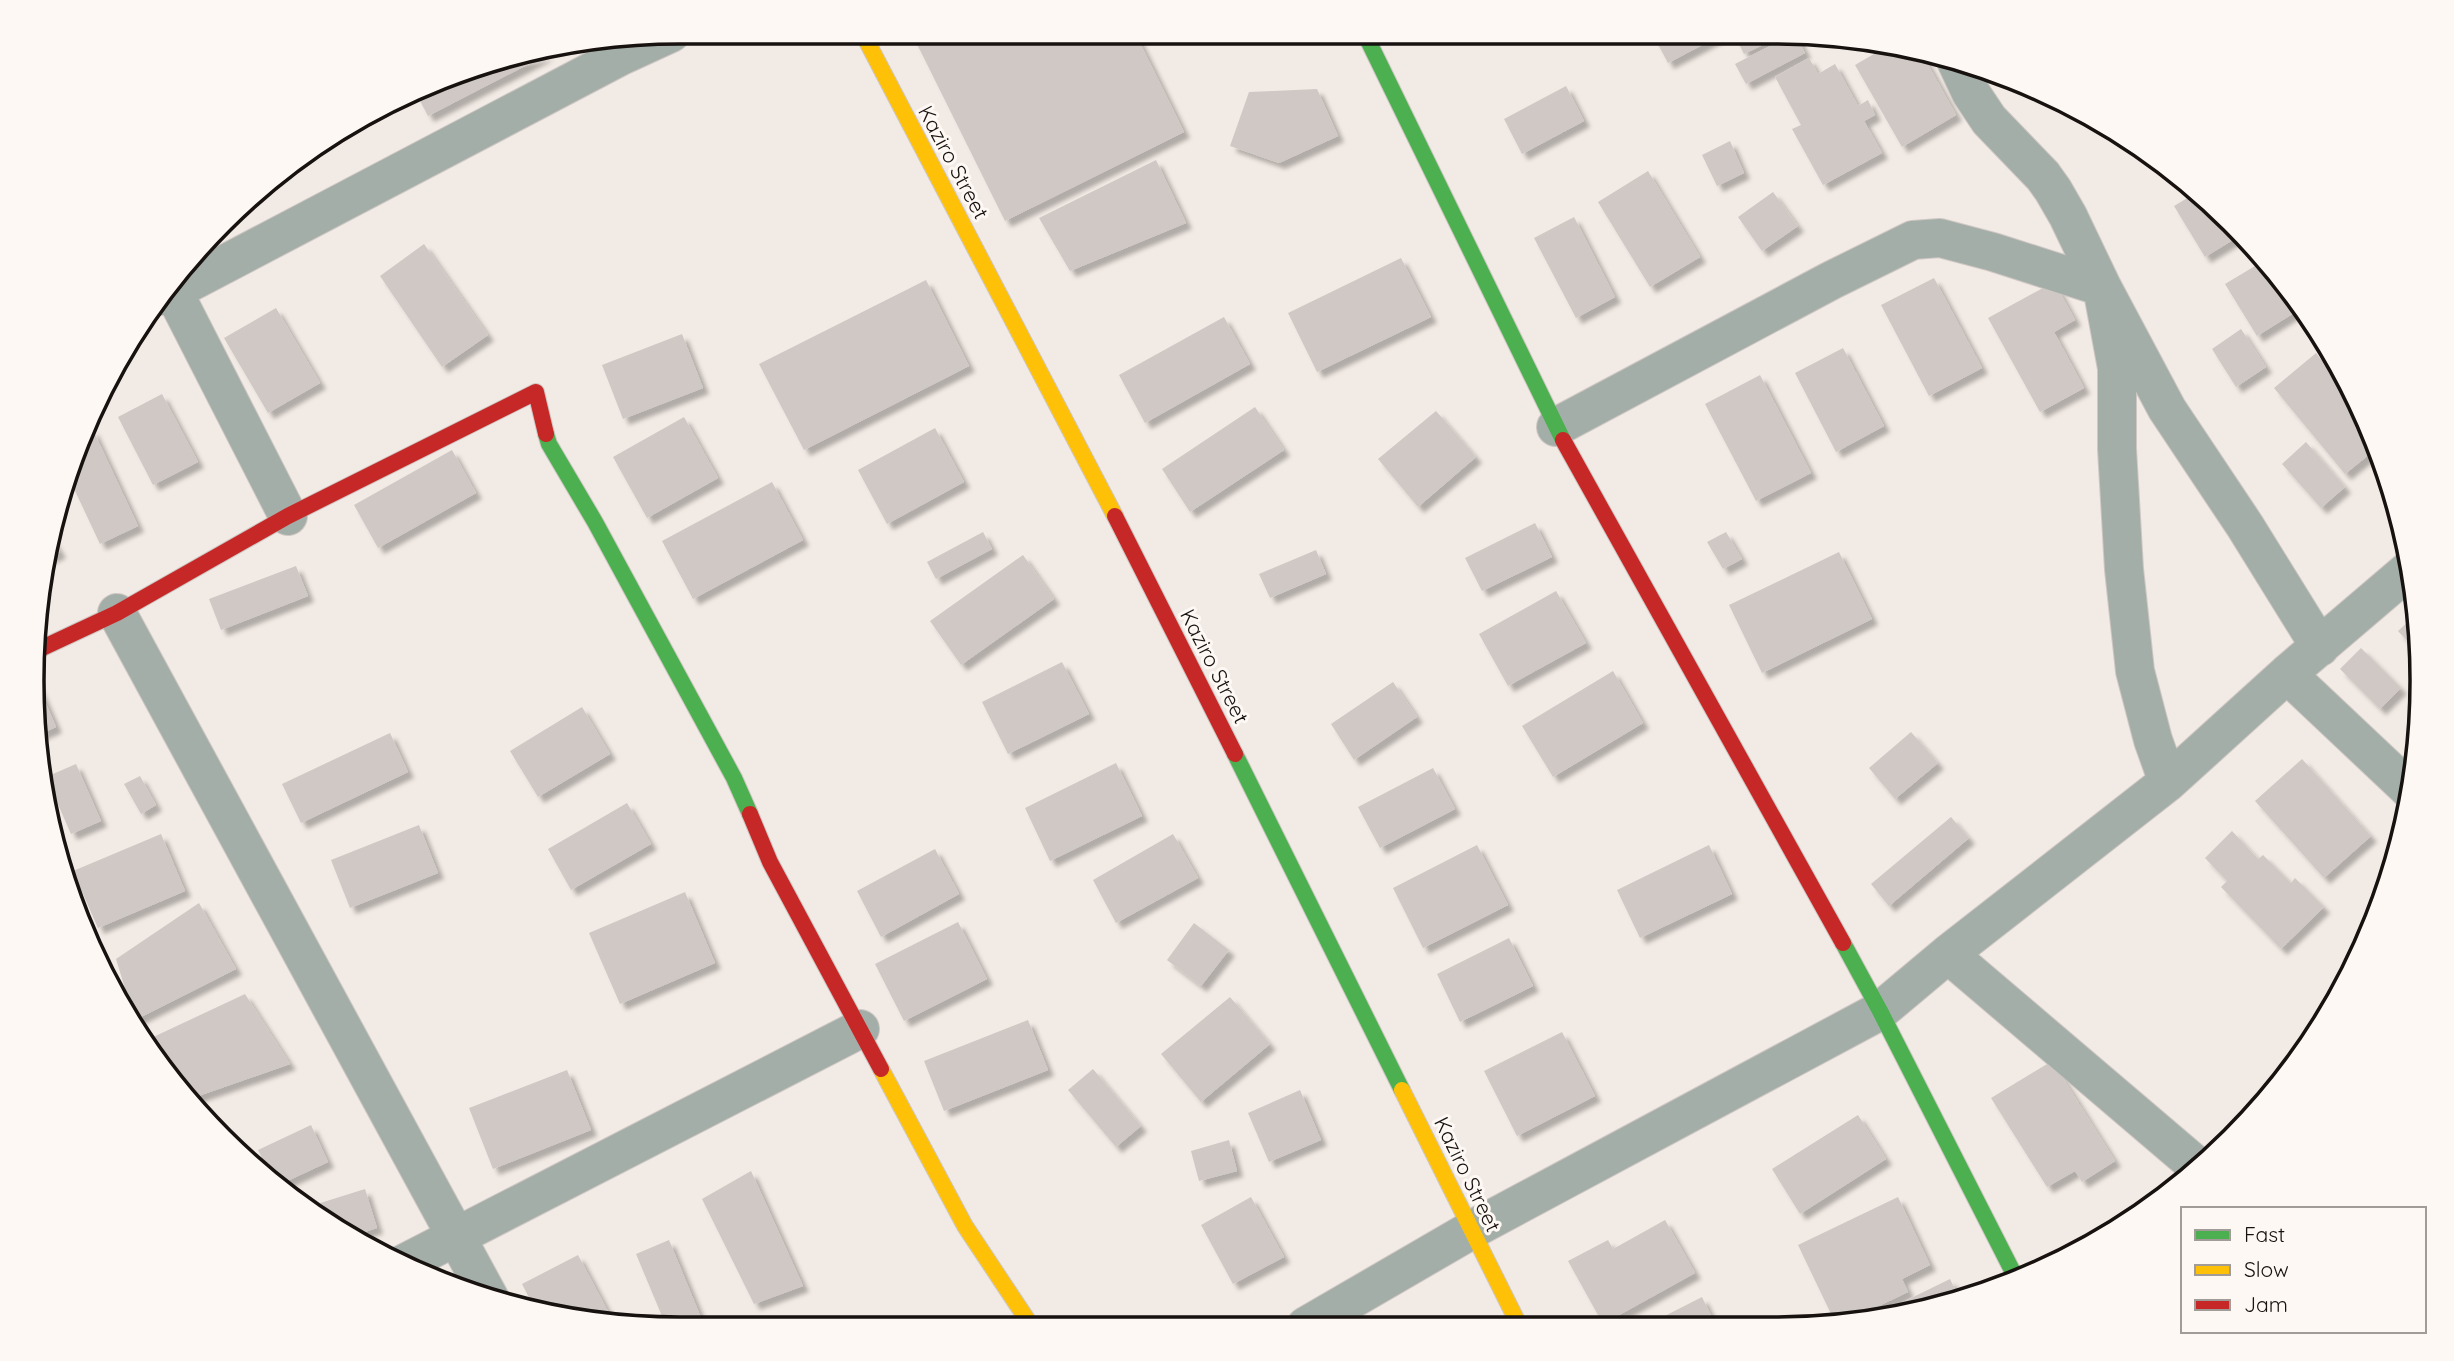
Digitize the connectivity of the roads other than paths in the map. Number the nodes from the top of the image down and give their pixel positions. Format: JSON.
{"nodes":[{"id":1,"x":868,"y":44,"type":"edge"},
{"id":2,"x":1370,"y":44,"type":"edge"},
{"id":3,"x":646,"y":45,"type":"edge"},
{"id":4,"x":1961,"y":72,"type":"edge"},
{"id":5,"x":181,"y":286,"type":"edge"},
{"id":6,"x":2102,"y":287,"type":"junction"},
{"id":7,"x":171,"y":299,"type":"edge"},
{"id":8,"x":1556,"y":427,"type":"junction"},
{"id":9,"x":288,"y":516,"type":"junction"},
{"id":10,"x":2401,"y":576,"type":"edge"},
{"id":11,"x":117,"y":613,"type":"junction"},
{"id":12,"x":45,"y":647,"type":"edge"},
{"id":13,"x":2320,"y":647,"type":"junction"},
{"id":14,"x":2287,"y":674,"type":"junction"},
{"id":15,"x":2168,"y":782,"type":"junction"},
{"id":16,"x":2402,"y":782,"type":"edge"},
{"id":17,"x":1948,"y":954,"type":"junction"},
{"id":18,"x":1880,"y":1011,"type":"junction"},
{"id":19,"x":860,"y":1029,"type":"junction"},
{"id":20,"x":2191,"y":1161,"type":"edge"},
{"id":21,"x":1473,"y":1229,"type":"junction"},
{"id":22,"x":457,"y":1237,"type":"junction"},
{"id":23,"x":414,"y":1259,"type":"edge"},
{"id":24,"x":2012,"y":1271,"type":"edge"},
{"id":25,"x":483,"y":1285,"type":"edge"},
{"id":26,"x":1025,"y":1317,"type":"edge"},
{"id":27,"x":1321,"y":1317,"type":"edge"},
{"id":28,"x":1515,"y":1317,"type":"edge"}],
"edges":[{"from":1,"to":21,"type":"street","name":"Kaziro Street"},
{"from":2,"to":8,"type":"street"},
{"from":3,"to":5,"type":"street"},
{"from":4,"to":6,"type":"street"},
{"from":6,"to":8,"type":"street"},
{"from":6,"to":13,"type":"street"},
{"from":6,"to":15,"type":"street"},
{"from":7,"to":9,"type":"street"},
{"from":8,"to":18,"type":"street"},
{"from":9,"to":11,"type":"street"},
{"from":9,"to":19,"type":"street"},
{"from":10,"to":13,"type":"street"},
{"from":11,"to":12,"type":"street"},
{"from":11,"to":22,"type":"street"},
{"from":13,"to":14,"type":"street"},
{"from":14,"to":15,"type":"street"},
{"from":14,"to":16,"type":"street"},
{"from":15,"to":17,"type":"street"},
{"from":17,"to":18,"type":"street"},
{"from":17,"to":20,"type":"street"},
{"from":18,"to":21,"type":"street"},
{"from":18,"to":24,"type":"street"},
{"from":19,"to":22,"type":"street"},
{"from":19,"to":26,"type":"street"},
{"from":21,"to":27,"type":"street"},
{"from":21,"to":28,"type":"street","name":"Kaziro Street"},
{"from":22,"to":23,"type":"street"},
{"from":22,"to":25,"type":"street"}]}
